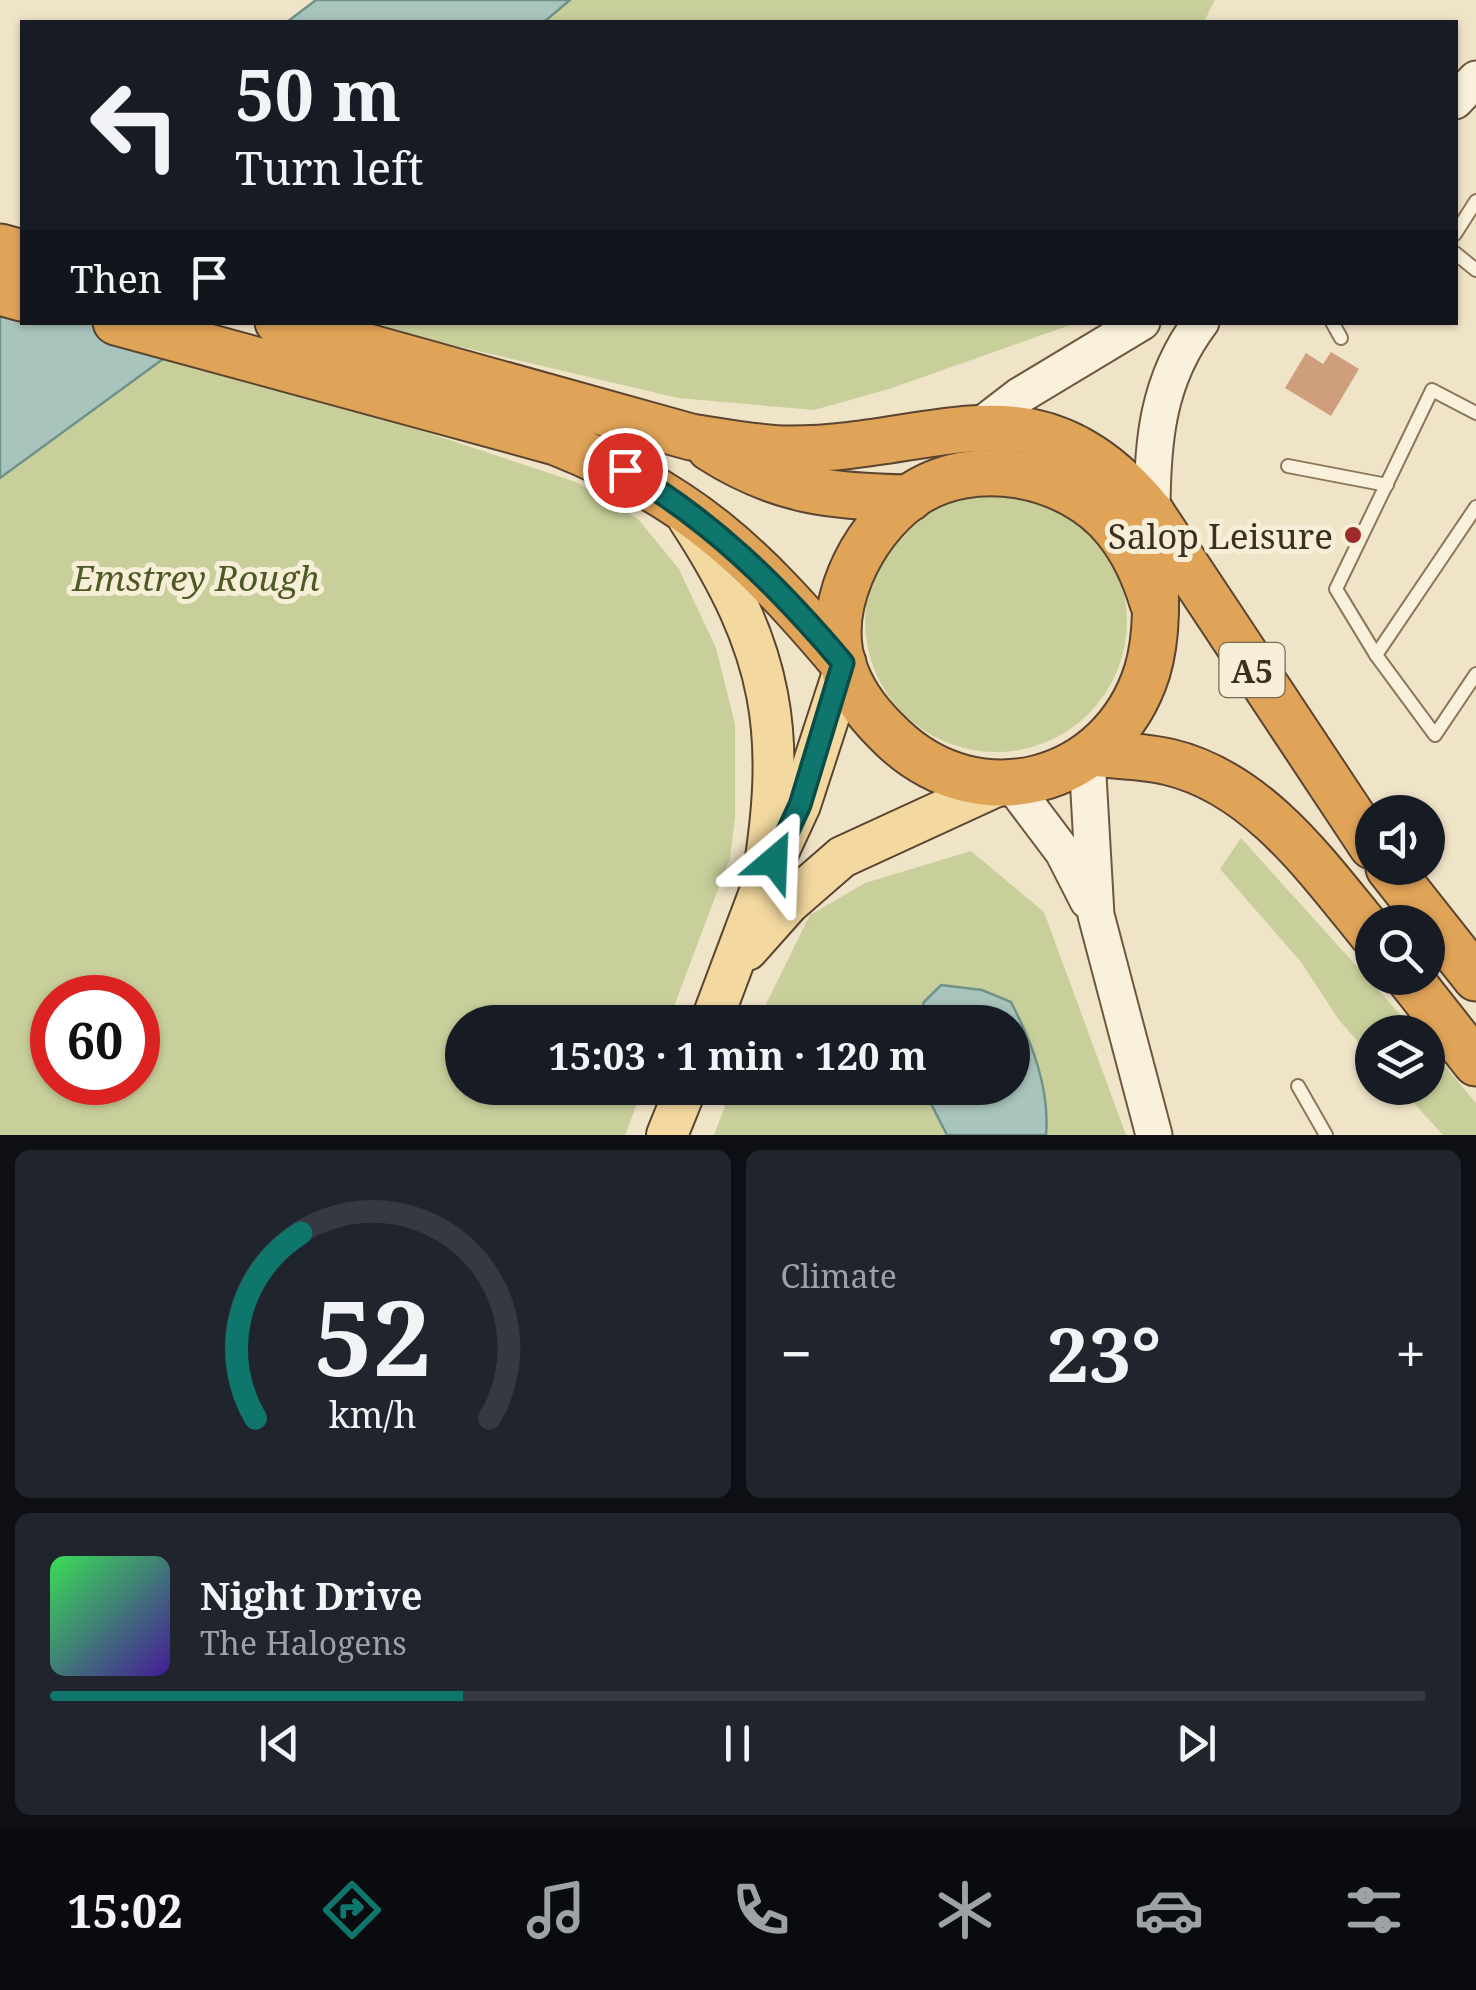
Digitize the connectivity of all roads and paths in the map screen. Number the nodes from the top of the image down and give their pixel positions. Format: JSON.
{"nodes":[{"id":1,"x":1476,"y":79,"type":"edge"},
{"id":2,"x":1458,"y":98,"type":"edge"},
{"id":3,"x":1476,"y":201,"type":"edge"},
{"id":4,"x":1458,"y":229,"type":"edge"},
{"id":5,"x":127,"y":325,"type":"edge"},
{"id":6,"x":289,"y":325,"type":"edge"},
{"id":7,"x":1137,"y":325,"type":"edge"},
{"id":8,"x":1199,"y":325,"type":"edge"},
{"id":9,"x":1334,"y":325,"type":"edge"},
{"id":10,"x":1341,"y":338,"type":"dead end"},
{"id":11,"x":1476,"y":413,"type":"edge"},
{"id":12,"x":980,"y":426,"type":"junction"},
{"id":13,"x":691,"y":436,"type":"junction"},
{"id":14,"x":1288,"y":466,"type":"dead end"},
{"id":15,"x":1387,"y":486,"type":"junction"},
{"id":16,"x":912,"y":496,"type":"junction"},
{"id":17,"x":676,"y":500,"type":"junction"},
{"id":18,"x":1476,"y":507,"type":"edge"},
{"id":19,"x":1152,"y":514,"type":"junction"},
{"id":20,"x":1153,"y":603,"type":"junction"},
{"id":21,"x":1376,"y":655,"type":"junction"},
{"id":22,"x":843,"y":666,"type":"junction"},
{"id":23,"x":1476,"y":674,"type":"edge"},
{"id":24,"x":1090,"y":756,"type":"junction"},
{"id":25,"x":1007,"y":783,"type":"junction"},
{"id":26,"x":1355,"y":820,"type":"edge"},
{"id":27,"x":1402,"y":885,"type":"edge"},
{"id":28,"x":760,"y":889,"type":"junction"},
{"id":29,"x":1355,"y":915,"type":"edge"},
{"id":30,"x":1096,"y":916,"type":"junction"},
{"id":31,"x":736,"y":962,"type":"junction"},
{"id":32,"x":1476,"y":978,"type":"edge"},
{"id":33,"x":1423,"y":995,"type":"edge"},
{"id":34,"x":717,"y":1005,"type":"edge"},
{"id":35,"x":1476,"y":1062,"type":"edge"},
{"id":36,"x":1298,"y":1086,"type":"dead end"},
{"id":37,"x":679,"y":1105,"type":"edge"},
{"id":38,"x":667,"y":1135,"type":"edge"},
{"id":39,"x":1154,"y":1135,"type":"edge"},
{"id":40,"x":1326,"y":1135,"type":"edge"}],
"edges":[{"from":1,"to":2,"type":"main road"},
{"from":3,"to":4,"type":"lane"},
{"from":5,"to":17,"type":"highway"},
{"from":6,"to":13,"type":"highway"},
{"from":7,"to":12,"type":"main road"},
{"from":8,"to":19,"type":"main road"},
{"from":9,"to":10,"type":"lane"},
{"from":11,"to":15,"type":"lane"},
{"from":12,"to":13,"type":"highway"},
{"from":12,"to":16,"type":"highway"},
{"from":12,"to":19,"type":"highway"},
{"from":13,"to":16,"type":"highway"},
{"from":14,"to":15,"type":"lane"},
{"from":15,"to":21,"type":"lane"},
{"from":16,"to":20,"type":"highway"},
{"from":16,"to":22,"type":"highway"},
{"from":17,"to":22,"type":"highway"},
{"from":17,"to":28,"type":"main road"},
{"from":18,"to":21,"type":"lane"},
{"from":19,"to":20,"type":"highway"},
{"from":19,"to":26,"type":"highway","number":"A5"},
{"from":20,"to":24,"type":"highway"},
{"from":21,"to":23,"type":"lane"},
{"from":22,"to":25,"type":"highway"},
{"from":22,"to":28,"type":"main road"},
{"from":24,"to":25,"type":"highway"},
{"from":24,"to":29,"type":"highway"},
{"from":24,"to":30,"type":"main road"},
{"from":25,"to":30,"type":"main road"},
{"from":25,"to":31,"type":"main road"},
{"from":27,"to":32,"type":"highway"},
{"from":28,"to":31,"type":"main road"},
{"from":30,"to":39,"type":"main road"},
{"from":31,"to":34,"type":"main road"},
{"from":33,"to":35,"type":"highway"},
{"from":36,"to":40,"type":"lane"},
{"from":37,"to":38,"type":"main road"}]}
